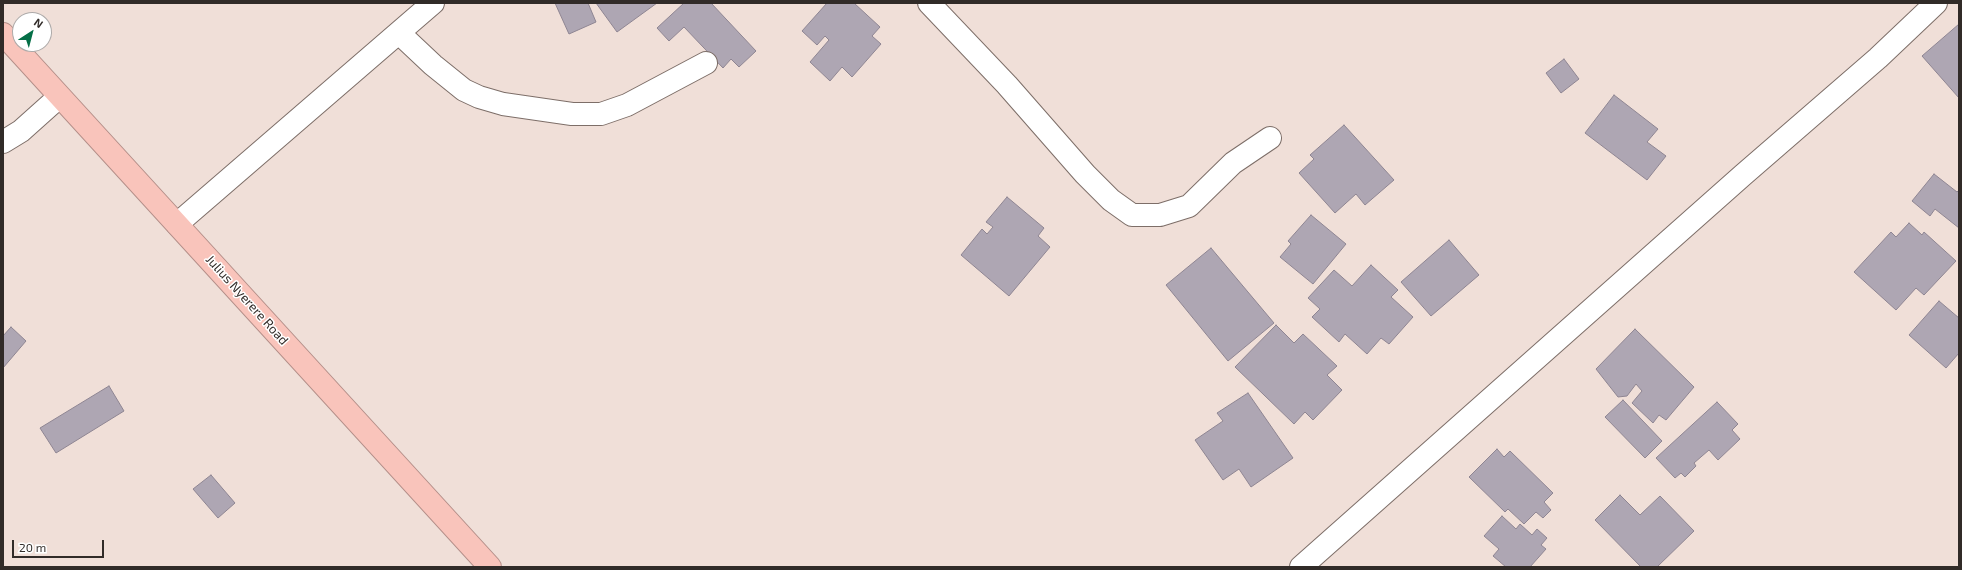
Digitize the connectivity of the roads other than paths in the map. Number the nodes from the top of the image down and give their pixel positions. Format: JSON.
{"nodes":[{"id":1,"x":433,"y":3,"type":"edge"},
{"id":2,"x":929,"y":3,"type":"edge"},
{"id":3,"x":1936,"y":3,"type":"edge"},
{"id":4,"x":399,"y":33,"type":"junction"},
{"id":5,"x":3,"y":34,"type":"edge"},
{"id":6,"x":706,"y":63,"type":"dead end"},
{"id":7,"x":59,"y":97,"type":"junction"},
{"id":8,"x":1270,"y":138,"type":"dead end"},
{"id":9,"x":3,"y":142,"type":"edge"},
{"id":10,"x":177,"y":224,"type":"junction"},
{"id":11,"x":490,"y":567,"type":"edge"},
{"id":12,"x":1301,"y":567,"type":"edge"}],
"edges":[{"from":1,"to":4,"type":"street"},
{"from":2,"to":8,"type":"street"},
{"from":3,"to":12,"type":"street"},
{"from":4,"to":6,"type":"street"},
{"from":4,"to":10,"type":"street"},
{"from":5,"to":7,"type":"highway","name":"Julius Nyerere Road"},
{"from":7,"to":9,"type":"street"},
{"from":7,"to":10,"type":"highway","name":"Julius Nyerere Road"},
{"from":10,"to":11,"type":"highway","name":"Julius Nyerere Road"}]}
